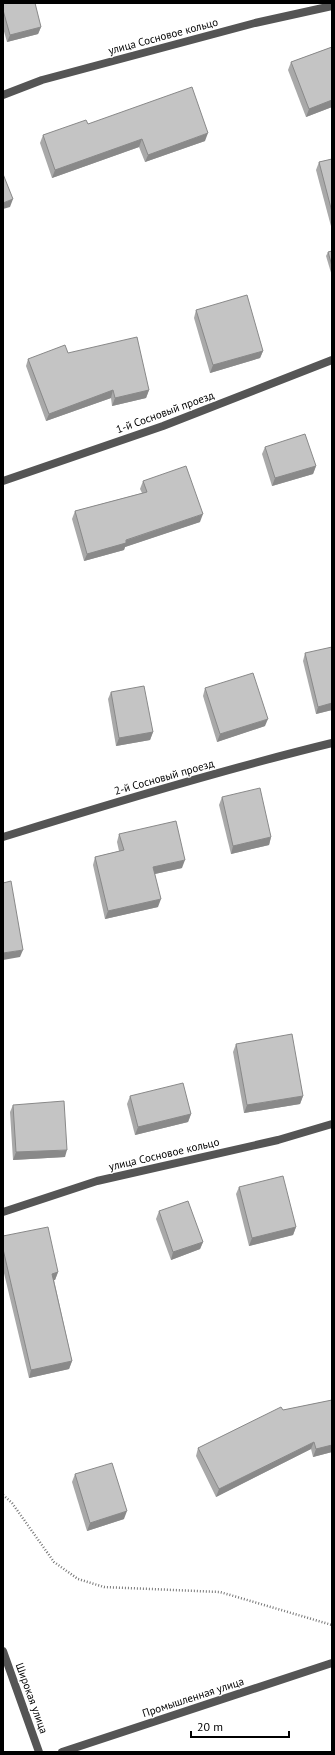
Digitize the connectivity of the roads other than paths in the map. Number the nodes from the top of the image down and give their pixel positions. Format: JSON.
{"nodes":[{"id":1,"x":332,"y":6,"type":"edge"},
{"id":2,"x":3,"y":95,"type":"edge"},
{"id":3,"x":332,"y":360,"type":"edge"},
{"id":4,"x":3,"y":481,"type":"edge"},
{"id":5,"x":332,"y":743,"type":"edge"},
{"id":6,"x":3,"y":837,"type":"edge"},
{"id":7,"x":332,"y":1124,"type":"edge"},
{"id":8,"x":3,"y":1212,"type":"edge"},
{"id":9,"x":3,"y":1651,"type":"edge"},
{"id":10,"x":332,"y":1663,"type":"edge"},
{"id":11,"x":39,"y":1752,"type":"edge"},
{"id":12,"x":62,"y":1752,"type":"edge"}],
"edges":[{"from":1,"to":2,"type":"street","name":"улица Сосновое кольцо"},
{"from":3,"to":4,"type":"street","name":"1-й Сосновый проезд"},
{"from":5,"to":6,"type":"street","name":"2-й Сосновый проезд"},
{"from":7,"to":8,"type":"street","name":"улица Сосновое кольцо"},
{"from":9,"to":11,"type":"street","name":"Широкая улица"},
{"from":10,"to":12,"type":"street","name":"Промышленная улица"}]}
